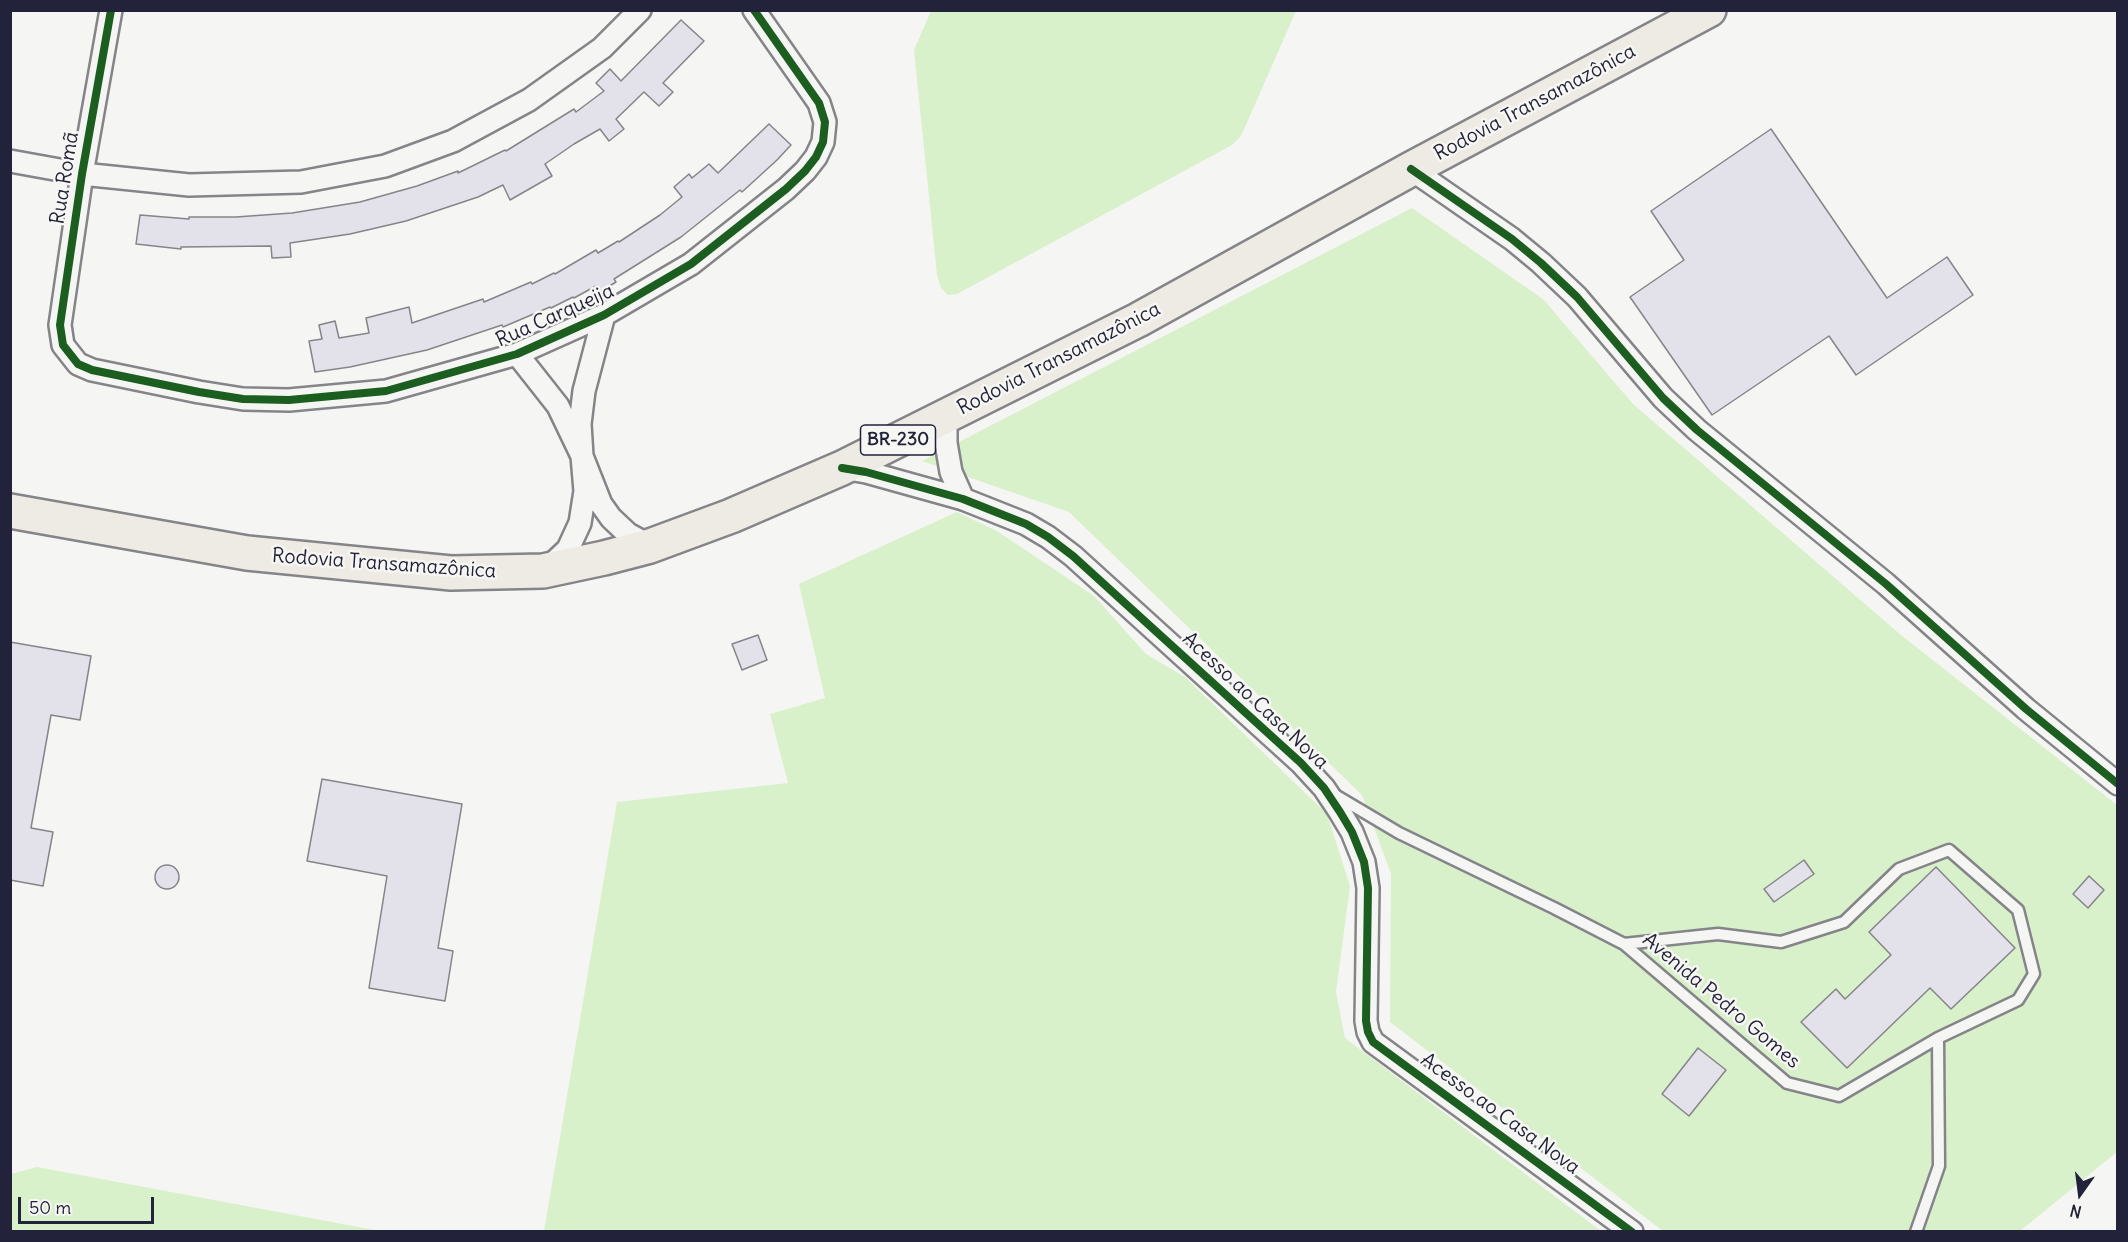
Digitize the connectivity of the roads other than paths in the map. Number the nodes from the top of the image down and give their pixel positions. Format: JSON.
{"nodes":[{"id":1,"x":111,"y":10,"type":"edge"},
{"id":2,"x":640,"y":10,"type":"edge"},
{"id":3,"x":754,"y":10,"type":"edge"},
{"id":4,"x":1709,"y":10,"type":"edge"},
{"id":5,"x":10,"y":161,"type":"edge"},
{"id":6,"x":1412,"y":170,"type":"junction"},
{"id":7,"x":82,"y":174,"type":"junction"},
{"id":8,"x":604,"y":315,"type":"junction"},
{"id":9,"x":66,"y":351,"type":"joint"},
{"id":10,"x":517,"y":354,"type":"junction"},
{"id":11,"x":946,"y":416,"type":"junction"},
{"id":12,"x":582,"y":456,"type":"junction"},
{"id":13,"x":842,"y":468,"type":"junction"},
{"id":14,"x":963,"y":499,"type":"junction"},
{"id":15,"x":10,"y":511,"type":"edge"},
{"id":16,"x":650,"y":546,"type":"junction"},
{"id":17,"x":543,"y":571,"type":"junction"},
{"id":18,"x":2118,"y":784,"type":"edge"},
{"id":19,"x":1324,"y":788,"type":"junction"},
{"id":20,"x":1624,"y":944,"type":"junction"},
{"id":21,"x":1938,"y":1038,"type":"junction"},
{"id":22,"x":1632,"y":1232,"type":"edge"},
{"id":23,"x":1916,"y":1232,"type":"edge"}],
"edges":[{"from":1,"to":7,"type":"street","name":"Rua Romã"},
{"from":2,"to":7,"type":"street"},
{"from":3,"to":8,"type":"street","name":"Rua Carqueija"},
{"from":4,"to":6,"type":"highway","name":"Rodovia Transamazônica","number":"BR-230"},
{"from":5,"to":7,"type":"street"},
{"from":6,"to":11,"type":"highway","name":"Rodovia Transamazônica","number":"BR-230"},
{"from":6,"to":18,"type":"street"},
{"from":7,"to":9,"type":"street","name":"Rua Romã"},
{"from":8,"to":10,"type":"street","name":"Rua Carqueija"},
{"from":8,"to":12,"type":"street"},
{"from":9,"to":10,"type":"street","name":"Rua Carqueija"},
{"from":10,"to":12,"type":"street"},
{"from":11,"to":13,"type":"highway","name":"Rodovia Transamazônica","number":"BR-230"},
{"from":11,"to":14,"type":"street"},
{"from":12,"to":16,"type":"street"},
{"from":12,"to":17,"type":"street"},
{"from":13,"to":14,"type":"street","name":"Acesso ao Casa Nova"},
{"from":13,"to":16,"type":"highway","name":"Rodovia Transamazônica","number":"BR-230"},
{"from":14,"to":19,"type":"street","name":"Acesso ao Casa Nova"},
{"from":15,"to":17,"type":"highway","name":"Rodovia Transamazônica","number":"BR-230"},
{"from":16,"to":17,"type":"highway","name":"Rodovia Transamazônica","number":"BR-230"},
{"from":19,"to":20,"type":"lane","name":"Avenida Pedro Gomes"},
{"from":19,"to":22,"type":"street","name":"Acesso ao Casa Nova"},
{"from":20,"to":21,"type":"lane","name":"Avenida Pedro Gomes"},
{"from":20,"to":21,"type":"lane","name":"Avenida Pedro Gomes"},
{"from":21,"to":23,"type":"lane"}]}
